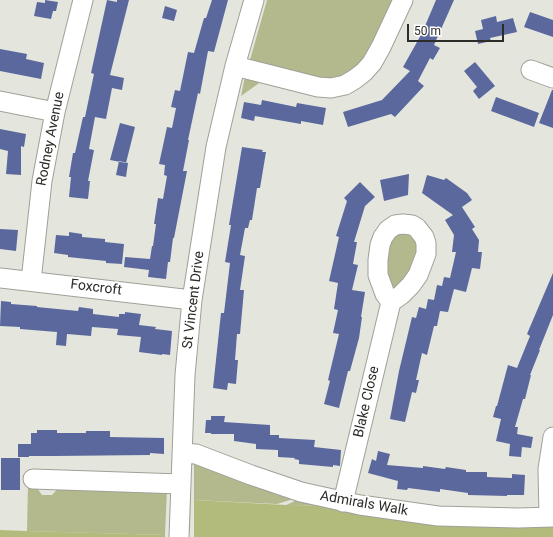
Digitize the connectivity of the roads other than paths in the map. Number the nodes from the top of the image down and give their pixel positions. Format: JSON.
{"nodes":[{"id":1,"x":83,"y":0,"type":"edge"},
{"id":2,"x":254,"y":0,"type":"edge"},
{"id":3,"x":403,"y":0,"type":"edge"},
{"id":4,"x":235,"y":66,"type":"junction"},
{"id":5,"x":531,"y":70,"type":"dead end"},
{"id":6,"x":553,"y":78,"type":"edge"},
{"id":7,"x":0,"y":101,"type":"edge"},
{"id":8,"x":55,"y":112,"type":"junction"},
{"id":9,"x":0,"y":278,"type":"edge"},
{"id":10,"x":31,"y":281,"type":"junction"},
{"id":11,"x":192,"y":300,"type":"junction"},
{"id":12,"x":391,"y":302,"type":"dead end"},
{"id":13,"x":553,"y":437,"type":"edge"},
{"id":14,"x":182,"y":453,"type":"junction"},
{"id":15,"x":34,"y":479,"type":"dead end"},
{"id":16,"x":181,"y":484,"type":"junction"},
{"id":17,"x":343,"y":502,"type":"junction"},
{"id":18,"x":551,"y":517,"type":"edge"},
{"id":19,"x":179,"y":537,"type":"edge"}],
"edges":[{"from":1,"to":8,"type":"street","name":"Rodney Avenue"},
{"from":2,"to":4,"type":"street","name":"St Vincent Drive"},
{"from":3,"to":4,"type":"street"},
{"from":4,"to":11,"type":"street","name":"St Vincent Drive"},
{"from":5,"to":6,"type":"street"},
{"from":7,"to":8,"type":"street"},
{"from":8,"to":10,"type":"street","name":"Rodney Avenue"},
{"from":9,"to":10,"type":"street","name":"Foxcroft"},
{"from":10,"to":11,"type":"street","name":"Foxcroft"},
{"from":11,"to":14,"type":"street","name":"St Vincent Drive"},
{"from":12,"to":17,"type":"street","name":"Blake Close"},
{"from":13,"to":18,"type":"street"},
{"from":14,"to":16,"type":"street","name":"St Vincent Drive"},
{"from":14,"to":17,"type":"street","name":"Admirals Walk"},
{"from":15,"to":16,"type":"street"},
{"from":16,"to":19,"type":"street","name":"St Vincent Drive"},
{"from":17,"to":18,"type":"street","name":"Admirals Walk"}]}
